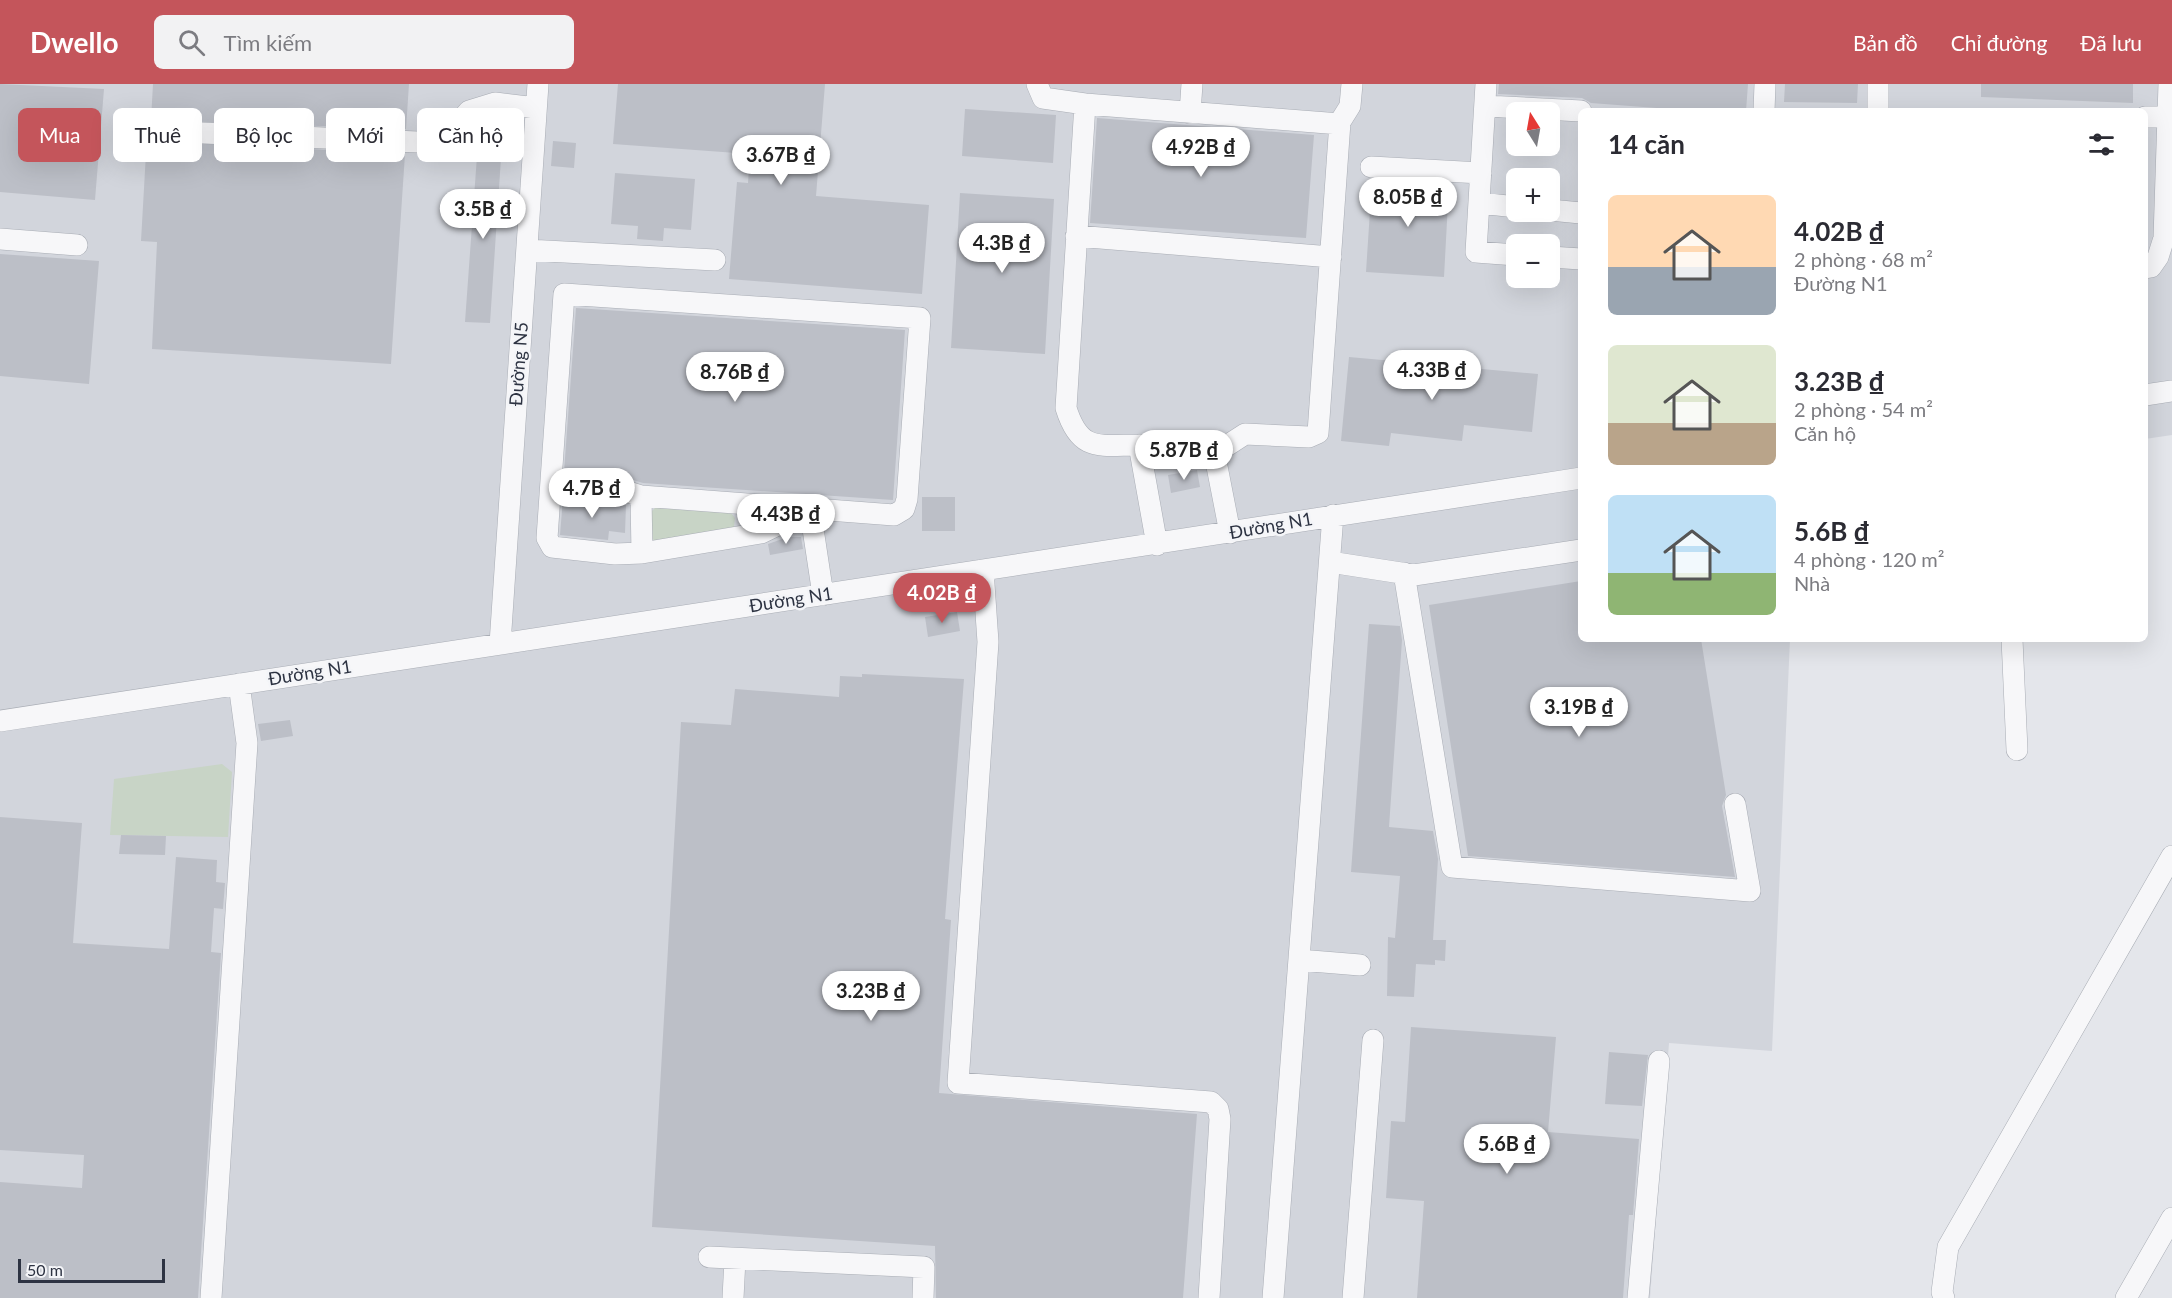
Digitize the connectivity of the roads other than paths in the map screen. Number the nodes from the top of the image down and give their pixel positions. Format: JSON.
{"nodes":[{"id":1,"x":537,"y":84,"type":"edge"},
{"id":2,"x":1037,"y":84,"type":"edge"},
{"id":3,"x":1192,"y":84,"type":"edge"},
{"id":4,"x":1352,"y":84,"type":"edge"},
{"id":5,"x":1486,"y":84,"type":"edge"},
{"id":6,"x":1765,"y":84,"type":"edge"},
{"id":7,"x":1878,"y":84,"type":"edge"},
{"id":8,"x":2169,"y":84,"type":"edge"},
{"id":9,"x":1085,"y":104,"type":"junction"},
{"id":10,"x":1485,"y":106,"type":"junction"},
{"id":11,"x":536,"y":108,"type":"junction"},
{"id":12,"x":1764,"y":108,"type":"edge"},
{"id":13,"x":1878,"y":108,"type":"edge"},
{"id":14,"x":1578,"y":111,"type":"edge"},
{"id":15,"x":1190,"y":112,"type":"junction"},
{"id":16,"x":2148,"y":117,"type":"edge"},
{"id":17,"x":2168,"y":117,"type":"junction"},
{"id":18,"x":1340,"y":124,"type":"junction"},
{"id":19,"x":202,"y":133,"type":"edge"},
{"id":20,"x":1371,"y":167,"type":"dead end"},
{"id":21,"x":1481,"y":173,"type":"junction"},
{"id":22,"x":1480,"y":203,"type":"junction"},
{"id":23,"x":1506,"y":206,"type":"edge"},
{"id":24,"x":1560,"y":211,"type":"edge"},
{"id":25,"x":1578,"y":213,"type":"edge"},
{"id":26,"x":1076,"y":236,"type":"junction"},
{"id":27,"x":0,"y":239,"type":"edge"},
{"id":28,"x":77,"y":245,"type":"dead end"},
{"id":29,"x":527,"y":250,"type":"junction"},
{"id":30,"x":1506,"y":254,"type":"edge"},
{"id":31,"x":1331,"y":257,"type":"junction"},
{"id":32,"x":1560,"y":258,"type":"edge"},
{"id":33,"x":1578,"y":259,"type":"edge"},
{"id":34,"x":716,"y":260,"type":"dead end"},
{"id":35,"x":2148,"y":268,"type":"edge"},
{"id":36,"x":2172,"y":391,"type":"edge"},
{"id":37,"x":2148,"y":395,"type":"edge"},
{"id":38,"x":1139,"y":445,"type":"junction"},
{"id":39,"x":1213,"y":446,"type":"junction"},
{"id":40,"x":1578,"y":478,"type":"edge"},
{"id":41,"x":551,"y":484,"type":"junction"},
{"id":42,"x":641,"y":496,"type":"junction"},
{"id":43,"x":810,"y":508,"type":"junction"},
{"id":44,"x":1333,"y":515,"type":"junction"},
{"id":45,"x":1230,"y":533,"type":"junction"},
{"id":46,"x":1157,"y":545,"type":"junction"},
{"id":47,"x":1578,"y":550,"type":"edge"},
{"id":48,"x":642,"y":553,"type":"junction"},
{"id":49,"x":1330,"y":562,"type":"junction"},
{"id":50,"x":983,"y":570,"type":"junction"},
{"id":51,"x":1404,"y":573,"type":"junction"},
{"id":52,"x":823,"y":595,"type":"junction"},
{"id":53,"x":2012,"y":642,"type":"edge"},
{"id":54,"x":500,"y":644,"type":"junction"},
{"id":55,"x":239,"y":684,"type":"junction"},
{"id":56,"x":0,"y":721,"type":"edge"},
{"id":57,"x":2017,"y":750,"type":"dead end"},
{"id":58,"x":1735,"y":804,"type":"dead end"},
{"id":59,"x":2172,"y":856,"type":"edge"},
{"id":60,"x":1299,"y":960,"type":"junction"},
{"id":61,"x":1360,"y":965,"type":"dead end"},
{"id":62,"x":1373,"y":1040,"type":"dead end"},
{"id":63,"x":1659,"y":1061,"type":"dead end"},
{"id":64,"x":2172,"y":1218,"type":"edge"},
{"id":65,"x":709,"y":1257,"type":"dead end"},
{"id":66,"x":735,"y":1258,"type":"junction"},
{"id":67,"x":211,"y":1298,"type":"edge"},
{"id":68,"x":734,"y":1298,"type":"edge"},
{"id":69,"x":922,"y":1298,"type":"edge"},
{"id":70,"x":1209,"y":1298,"type":"edge"},
{"id":71,"x":1273,"y":1298,"type":"edge"},
{"id":72,"x":1353,"y":1298,"type":"edge"},
{"id":73,"x":1638,"y":1298,"type":"edge"},
{"id":74,"x":1944,"y":1298,"type":"edge"},
{"id":75,"x":2126,"y":1298,"type":"edge"}],
"edges":[{"from":1,"to":11,"type":"street","name":"Đường N5"},
{"from":2,"to":9,"type":"street"},
{"from":3,"to":15,"type":"street"},
{"from":4,"to":18,"type":"street"},
{"from":5,"to":10,"type":"street"},
{"from":6,"to":12,"type":"street"},
{"from":7,"to":13,"type":"street"},
{"from":8,"to":17,"type":"street"},
{"from":9,"to":15,"type":"street"},
{"from":9,"to":26,"type":"street"},
{"from":10,"to":14,"type":"street"},
{"from":10,"to":21,"type":"street"},
{"from":11,"to":19,"type":"street"},
{"from":11,"to":29,"type":"street","name":"Đường N5"},
{"from":15,"to":18,"type":"street"},
{"from":16,"to":17,"type":"street"},
{"from":17,"to":35,"type":"street"},
{"from":18,"to":31,"type":"street"},
{"from":20,"to":21,"type":"street"},
{"from":21,"to":22,"type":"street"},
{"from":22,"to":23,"type":"street"},
{"from":22,"to":30,"type":"street"},
{"from":24,"to":25,"type":"street"},
{"from":26,"to":31,"type":"street"},
{"from":26,"to":38,"type":"street"},
{"from":27,"to":28,"type":"street"},
{"from":29,"to":34,"type":"street"},
{"from":29,"to":54,"type":"street","name":"Đường N5"},
{"from":31,"to":39,"type":"street"},
{"from":32,"to":33,"type":"street"},
{"from":36,"to":37,"type":"street"},
{"from":38,"to":39,"type":"street"},
{"from":38,"to":46,"type":"street"},
{"from":39,"to":45,"type":"street"},
{"from":40,"to":44,"type":"street","name":"Đường N1"},
{"from":41,"to":42,"type":"street"},
{"from":41,"to":43,"type":"street"},
{"from":41,"to":48,"type":"street"},
{"from":42,"to":43,"type":"street"},
{"from":42,"to":48,"type":"street"},
{"from":43,"to":48,"type":"street"},
{"from":43,"to":52,"type":"street"},
{"from":44,"to":45,"type":"street","name":"Đường N1"},
{"from":44,"to":49,"type":"street"},
{"from":45,"to":46,"type":"street","name":"Đường N1"},
{"from":46,"to":50,"type":"street","name":"Đường N1"},
{"from":47,"to":51,"type":"street"},
{"from":49,"to":51,"type":"street"},
{"from":49,"to":60,"type":"street"},
{"from":50,"to":52,"type":"street","name":"Đường N1"},
{"from":50,"to":70,"type":"street"},
{"from":51,"to":58,"type":"street"},
{"from":52,"to":54,"type":"street","name":"Đường N1"},
{"from":53,"to":57,"type":"street"},
{"from":54,"to":55,"type":"street","name":"Đường N1"},
{"from":55,"to":56,"type":"street","name":"Đường N1"},
{"from":55,"to":67,"type":"street"},
{"from":59,"to":74,"type":"street"},
{"from":60,"to":61,"type":"street"},
{"from":60,"to":71,"type":"street"},
{"from":62,"to":72,"type":"street"},
{"from":63,"to":73,"type":"street"},
{"from":64,"to":75,"type":"street"},
{"from":65,"to":66,"type":"street"},
{"from":66,"to":68,"type":"street"},
{"from":66,"to":69,"type":"street"}]}
